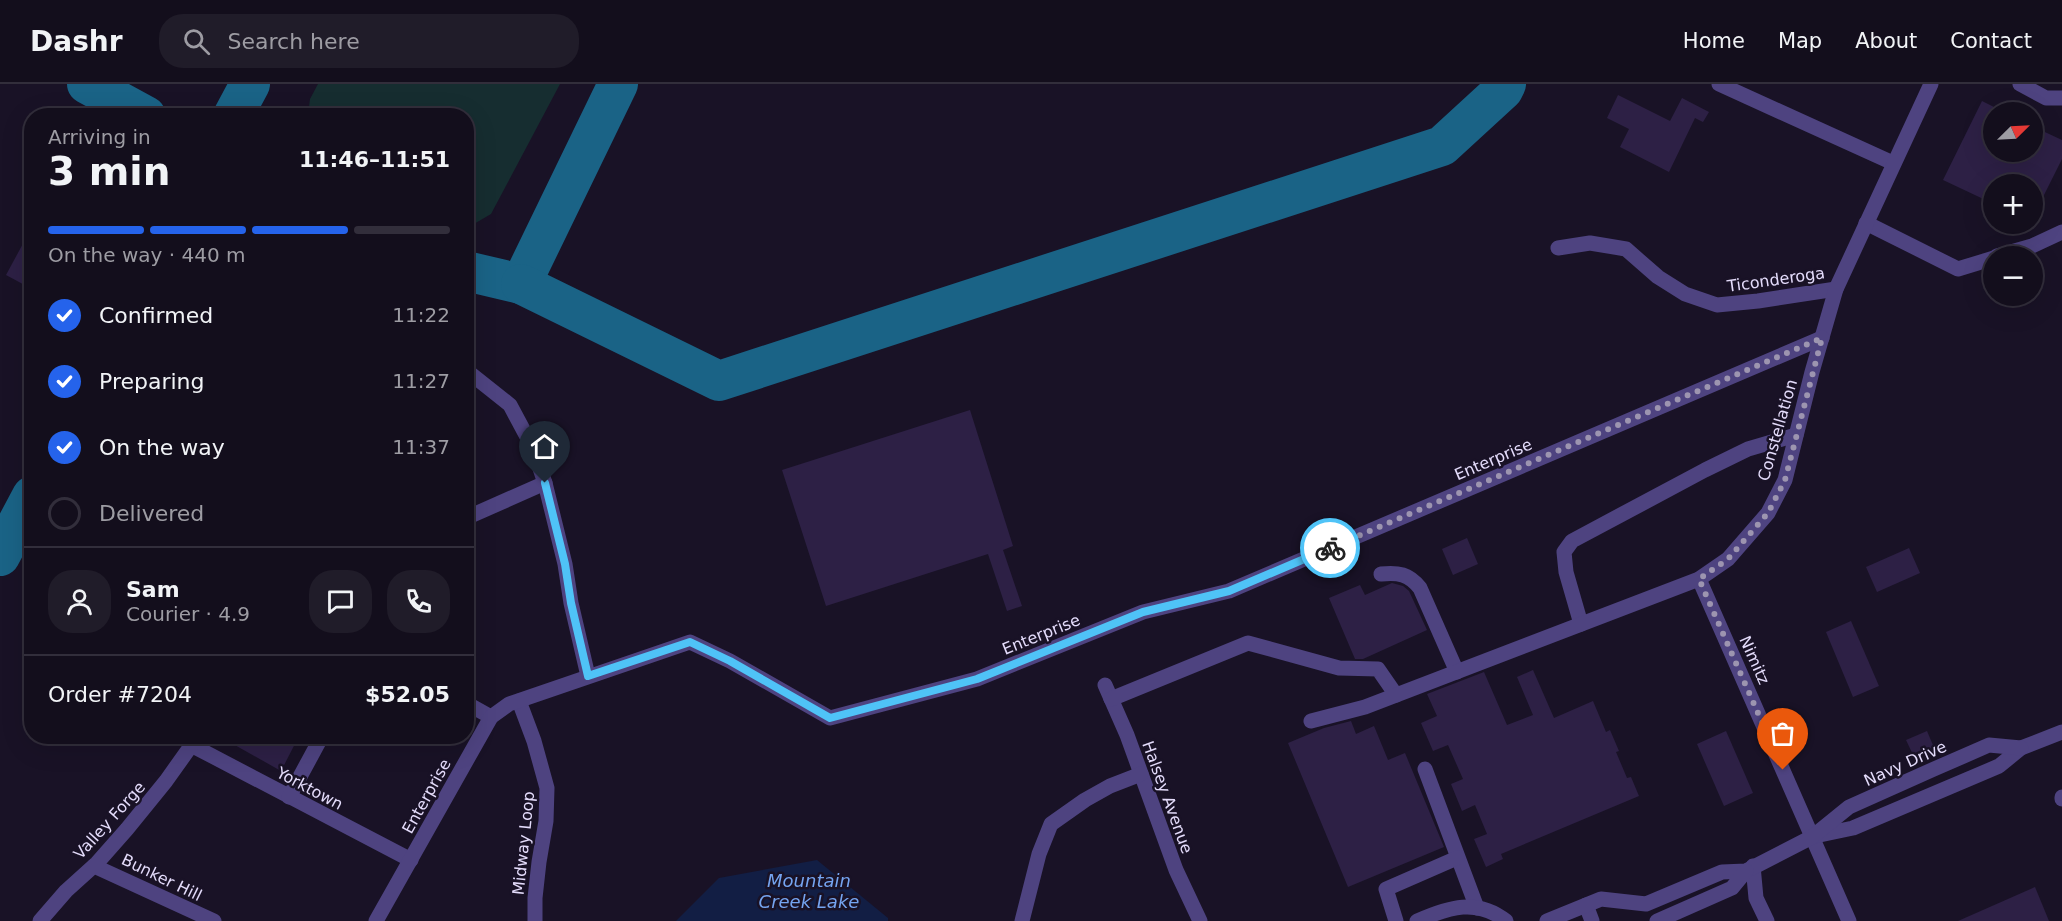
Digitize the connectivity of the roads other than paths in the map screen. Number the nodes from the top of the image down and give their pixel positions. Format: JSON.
{"nodes":[{"id":1,"x":1719,"y":84,"type":"edge"},
{"id":2,"x":1931,"y":84,"type":"edge"},
{"id":3,"x":2020,"y":84,"type":"edge"},
{"id":4,"x":2062,"y":98,"type":"edge"},
{"id":5,"x":1893,"y":162,"type":"junction"},
{"id":6,"x":1866,"y":223,"type":"junction"},
{"id":7,"x":2062,"y":232,"type":"edge"},
{"id":8,"x":2032,"y":246,"type":"edge"},
{"id":9,"x":1558,"y":248,"type":"dead end"},
{"id":10,"x":1983,"y":261,"type":"edge"},
{"id":11,"x":1836,"y":289,"type":"junction"},
{"id":12,"x":1822,"y":338,"type":"junction"},
{"id":13,"x":474,"y":376,"type":"edge"},
{"id":14,"x":1796,"y":435,"type":"junction"},
{"id":15,"x":545,"y":483,"type":"junction"},
{"id":16,"x":474,"y":514,"type":"edge"},
{"id":17,"x":1381,"y":574,"type":"dead end"},
{"id":18,"x":1699,"y":579,"type":"junction"},
{"id":19,"x":1581,"y":624,"type":"junction"},
{"id":20,"x":1457,"y":672,"type":"junction"},
{"id":21,"x":588,"y":676,"type":"junction"},
{"id":22,"x":1396,"y":695,"type":"junction"},
{"id":23,"x":519,"y":701,"type":"junction"},
{"id":24,"x":474,"y":707,"type":"edge"},
{"id":25,"x":491,"y":717,"type":"junction"},
{"id":26,"x":1311,"y":721,"type":"dead end"},
{"id":27,"x":2062,"y":732,"type":"edge"},
{"id":28,"x":194,"y":744,"type":"edge"},
{"id":29,"x":201,"y":744,"type":"edge"},
{"id":30,"x":318,"y":744,"type":"edge"},
{"id":31,"x":2021,"y":748,"type":"junction"},
{"id":32,"x":1425,"y":769,"type":"dead end"},
{"id":33,"x":1141,"y":774,"type":"junction"},
{"id":34,"x":1896,"y":786,"type":"junction"},
{"id":35,"x":289,"y":797,"type":"junction"},
{"id":36,"x":1906,"y":806,"type":"junction"},
{"id":37,"x":1812,"y":837,"type":"junction"},
{"id":38,"x":1457,"y":858,"type":"junction"},
{"id":39,"x":411,"y":860,"type":"junction"},
{"id":40,"x":94,"y":866,"type":"junction"},
{"id":41,"x":1749,"y":869,"type":"junction"},
{"id":42,"x":1586,"y":905,"type":"junction"},
{"id":43,"x":1477,"y":908,"type":"junction"},
{"id":44,"x":1441,"y":916,"type":"edge"},
{"id":45,"x":40,"y":921,"type":"edge"},
{"id":46,"x":214,"y":921,"type":"edge"},
{"id":47,"x":376,"y":921,"type":"edge"},
{"id":48,"x":535,"y":921,"type":"edge"},
{"id":49,"x":1022,"y":921,"type":"edge"},
{"id":50,"x":1200,"y":921,"type":"edge"},
{"id":51,"x":1396,"y":921,"type":"edge"},
{"id":52,"x":1417,"y":921,"type":"edge"},
{"id":53,"x":1506,"y":921,"type":"edge"},
{"id":54,"x":1547,"y":921,"type":"edge"},
{"id":55,"x":1592,"y":921,"type":"edge"},
{"id":56,"x":1657,"y":921,"type":"edge"},
{"id":57,"x":1767,"y":921,"type":"edge"},
{"id":58,"x":1849,"y":921,"type":"edge"}],
"edges":[{"from":1,"to":5,"type":"street"},
{"from":2,"to":5,"type":"street","name":"Constellation"},
{"from":3,"to":4,"type":"street"},
{"from":5,"to":6,"type":"street","name":"Constellation"},
{"from":6,"to":10,"type":"street"},
{"from":6,"to":11,"type":"street","name":"Constellation"},
{"from":7,"to":8,"type":"street"},
{"from":9,"to":11,"type":"street","name":"Ticonderoga"},
{"from":11,"to":12,"type":"street","name":"Constellation"},
{"from":12,"to":14,"type":"street","name":"Constellation"},
{"from":12,"to":21,"type":"street","name":"Enterprise"},
{"from":13,"to":15,"type":"street"},
{"from":14,"to":18,"type":"street","name":"Constellation"},
{"from":14,"to":19,"type":"street"},
{"from":15,"to":16,"type":"street"},
{"from":15,"to":21,"type":"street"},
{"from":17,"to":20,"type":"street"},
{"from":18,"to":19,"type":"street","name":"Constellation"},
{"from":18,"to":37,"type":"street","name":"Nimitz"},
{"from":19,"to":20,"type":"street","name":"Constellation"},
{"from":20,"to":22,"type":"street","name":"Constellation"},
{"from":21,"to":23,"type":"street","name":"Enterprise"},
{"from":22,"to":26,"type":"street","name":"Constellation"},
{"from":22,"to":33,"type":"street","name":"Halsey Avenue"},
{"from":23,"to":25,"type":"street","name":"Enterprise"},
{"from":23,"to":48,"type":"street","name":"Midway Loop"},
{"from":24,"to":25,"type":"street"},
{"from":25,"to":39,"type":"street","name":"Enterprise"},
{"from":27,"to":31,"type":"street","name":"Navy Drive"},
{"from":28,"to":40,"type":"street","name":"Valley Forge"},
{"from":29,"to":35,"type":"street","name":"Yorktown"},
{"from":30,"to":35,"type":"street"},
{"from":31,"to":34,"type":"street","name":"Navy Drive"},
{"from":31,"to":36,"type":"street","name":"Navy Drive"},
{"from":32,"to":38,"type":"street"},
{"from":33,"to":49,"type":"street"},
{"from":33,"to":50,"type":"street","name":"Halsey Avenue"},
{"from":34,"to":36,"type":"street"},
{"from":34,"to":37,"type":"street","name":"Navy Drive"},
{"from":35,"to":39,"type":"street","name":"Yorktown"},
{"from":36,"to":37,"type":"street","name":"Navy Drive"},
{"from":37,"to":41,"type":"street","name":"Navy Drive"},
{"from":37,"to":58,"type":"street","name":"Nimitz"},
{"from":38,"to":43,"type":"street"},
{"from":38,"to":51,"type":"street"},
{"from":39,"to":47,"type":"street","name":"Enterprise"},
{"from":40,"to":45,"type":"street","name":"Valley Forge"},
{"from":40,"to":46,"type":"street","name":"Bunker Hill"},
{"from":41,"to":42,"type":"street","name":"Navy Drive"},
{"from":41,"to":56,"type":"street","name":"Navy Drive"},
{"from":41,"to":57,"type":"street"},
{"from":42,"to":54,"type":"street","name":"Navy Drive"},
{"from":42,"to":55,"type":"street"},
{"from":43,"to":44,"type":"street"},
{"from":43,"to":53,"type":"street"},
{"from":44,"to":52,"type":"street"}]}
